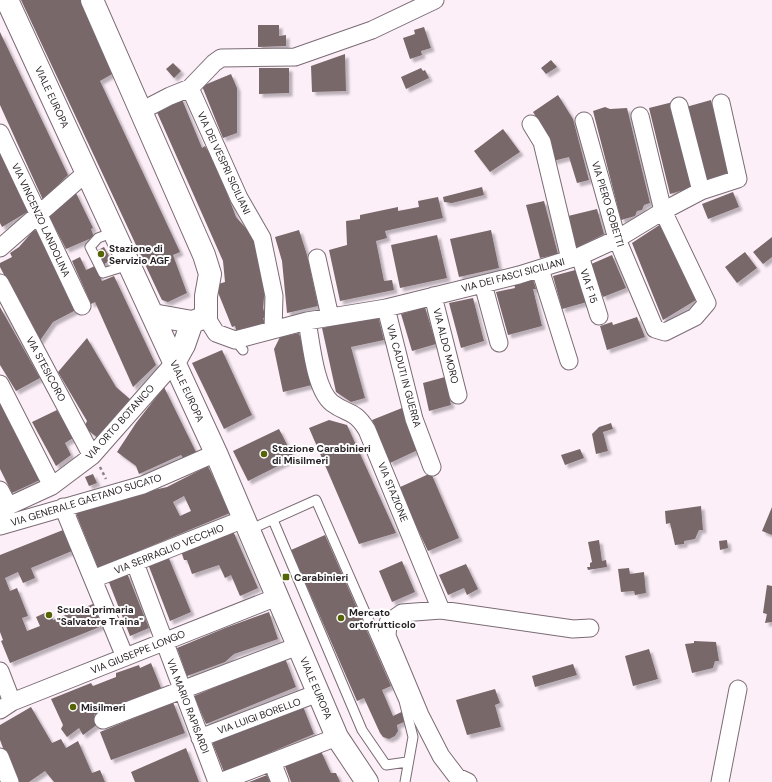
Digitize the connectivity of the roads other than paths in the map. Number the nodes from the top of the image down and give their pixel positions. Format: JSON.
{"nodes":[{"id":1,"x":7,"y":0,"type":"edge"},
{"id":2,"x":92,"y":0,"type":"edge"},
{"id":3,"x":435,"y":0,"type":"edge"},
{"id":4,"x":190,"y":88,"type":"junction"},
{"id":5,"x":721,"y":104,"type":"dead end"},
{"id":6,"x":679,"y":106,"type":"dead end"},
{"id":7,"x":141,"y":111,"type":"junction"},
{"id":8,"x":640,"y":116,"type":"dead end"},
{"id":9,"x":584,"y":121,"type":"dead end"},
{"id":10,"x":531,"y":124,"type":"dead end"},
{"id":11,"x":0,"y":133,"type":"edge"},
{"id":12,"x":87,"y":172,"type":"junction"},
{"id":13,"x":701,"y":191,"type":"junction"},
{"id":14,"x":663,"y":211,"type":"junction"},
{"id":15,"x":38,"y":216,"type":"junction"},
{"id":16,"x":114,"y":232,"type":"junction"},
{"id":17,"x":617,"y":239,"type":"junction"},
{"id":18,"x":0,"y":248,"type":"edge"},
{"id":19,"x":317,"y":258,"type":"dead end"},
{"id":20,"x":575,"y":258,"type":"junction"},
{"id":21,"x":129,"y":265,"type":"junction"},
{"id":22,"x":540,"y":269,"type":"junction"},
{"id":23,"x":0,"y":282,"type":"edge"},
{"id":24,"x":483,"y":284,"type":"junction"},
{"id":25,"x":433,"y":296,"type":"junction"},
{"id":26,"x":82,"y":306,"type":"dead end"},
{"id":27,"x":386,"y":308,"type":"junction"},
{"id":28,"x":153,"y":315,"type":"junction"},
{"id":29,"x":599,"y":316,"type":"dead end"},
{"id":30,"x":330,"y":317,"type":"junction"},
{"id":31,"x":199,"y":320,"type":"junction"},
{"id":32,"x":307,"y":321,"type":"junction"},
{"id":33,"x":273,"y":330,"type":"junction"},
{"id":34,"x":499,"y":342,"type":"dead end"},
{"id":35,"x":569,"y":361,"type":"dead end"},
{"id":36,"x":174,"y":363,"type":"junction"},
{"id":37,"x":0,"y":384,"type":"edge"},
{"id":38,"x":458,"y":395,"type":"dead end"},
{"id":39,"x":216,"y":453,"type":"junction"},
{"id":40,"x":92,"y":456,"type":"junction"},
{"id":41,"x":432,"y":467,"type":"dead end"},
{"id":42,"x":52,"y":486,"type":"junction"},
{"id":43,"x":0,"y":490,"type":"edge"},
{"id":44,"x":63,"y":507,"type":"junction"},
{"id":45,"x":5,"y":509,"type":"edge"},
{"id":46,"x":272,"y":520,"type":"junction"},
{"id":47,"x":246,"y":525,"type":"junction"},
{"id":48,"x":0,"y":526,"type":"edge"},
{"id":49,"x":135,"y":563,"type":"junction"},
{"id":50,"x":93,"y":579,"type":"junction"},
{"id":51,"x":277,"y":598,"type":"junction"},
{"id":52,"x":441,"y":610,"type":"junction"},
{"id":53,"x":590,"y":628,"type":"dead end"},
{"id":54,"x":164,"y":642,"type":"junction"},
{"id":55,"x":298,"y":646,"type":"junction"},
{"id":56,"x":125,"y":657,"type":"junction"},
{"id":57,"x":0,"y":671,"type":"edge"},
{"id":58,"x":738,"y":689,"type":"dead end"},
{"id":59,"x":182,"y":690,"type":"junction"},
{"id":60,"x":318,"y":693,"type":"junction"},
{"id":61,"x":6,"y":706,"type":"edge"},
{"id":62,"x":103,"y":720,"type":"dead end"},
{"id":63,"x":337,"y":737,"type":"junction"},
{"id":64,"x":200,"y":738,"type":"junction"},
{"id":65,"x":0,"y":757,"type":"edge"},
{"id":66,"x":272,"y":762,"type":"junction"},
{"id":67,"x":407,"y":762,"type":"junction"},
{"id":68,"x":457,"y":780,"type":"edge"},
{"id":69,"x":10,"y":782,"type":"edge"},
{"id":70,"x":218,"y":782,"type":"edge"},
{"id":71,"x":280,"y":782,"type":"edge"},
{"id":72,"x":367,"y":782,"type":"edge"},
{"id":73,"x":405,"y":782,"type":"edge"},
{"id":74,"x":720,"y":782,"type":"edge"}],
"edges":[{"from":1,"to":12,"type":"main road","name":"VIALE EUROPA"},
{"from":2,"to":7,"type":"main road"},
{"from":3,"to":4,"type":"street"},
{"from":4,"to":7,"type":"street"},
{"from":4,"to":33,"type":"street","name":"VIA DEI VESPRI SICILIANI"},
{"from":5,"to":13,"type":"street","name":"VIA DEI FASCI SICILIANI"},
{"from":6,"to":13,"type":"street"},
{"from":7,"to":31,"type":"main road"},
{"from":8,"to":14,"type":"street"},
{"from":9,"to":17,"type":"street","name":"VIA PIERO GOBETTI"},
{"from":10,"to":20,"type":"street","name":"VIA F 15"},
{"from":11,"to":15,"type":"street","name":"VIA VINCENZO LANDOLINA"},
{"from":12,"to":15,"type":"street"},
{"from":12,"to":16,"type":"main road","name":"VIALE EUROPA"},
{"from":13,"to":14,"type":"street","name":"VIA DEI FASCI SICILIANI"},
{"from":14,"to":17,"type":"street","name":"VIA DEI FASCI SICILIANI"},
{"from":14,"to":17,"type":"street","name":"VIA PIERO GOBETTI"},
{"from":15,"to":18,"type":"street"},
{"from":15,"to":26,"type":"street","name":"VIA VINCENZO LANDOLINA"},
{"from":16,"to":21,"type":"main road","name":"VIALE EUROPA"},
{"from":16,"to":21,"type":"lane"},
{"from":17,"to":20,"type":"street","name":"VIA DEI FASCI SICILIANI"},
{"from":19,"to":30,"type":"street"},
{"from":20,"to":22,"type":"street","name":"VIA DEI FASCI SICILIANI"},
{"from":20,"to":29,"type":"street","name":"VIA F 15"},
{"from":21,"to":28,"type":"main road","name":"VIALE EUROPA"},
{"from":22,"to":24,"type":"street","name":"VIA DEI FASCI SICILIANI"},
{"from":22,"to":35,"type":"street"},
{"from":23,"to":40,"type":"street","name":"VIA STESICORO"},
{"from":24,"to":25,"type":"street","name":"VIA DEI FASCI SICILIANI"},
{"from":24,"to":34,"type":"street"},
{"from":25,"to":27,"type":"street","name":"VIA DEI FASCI SICILIANI"},
{"from":25,"to":38,"type":"street","name":"VIA ALDO MORO"},
{"from":27,"to":30,"type":"street","name":"VIA DEI FASCI SICILIANI"},
{"from":27,"to":41,"type":"street","name":"VIA CADUTI IN GUERRA"},
{"from":28,"to":31,"type":"main road"},
{"from":28,"to":36,"type":"main road","name":"VIALE EUROPA"},
{"from":30,"to":32,"type":"street","name":"VIA DEI FASCI SICILIANI"},
{"from":31,"to":33,"type":"street","name":"VIA DEI FASCI SICILIANI"},
{"from":31,"to":36,"type":"main road"},
{"from":32,"to":33,"type":"street","name":"VIA DEI FASCI SICILIANI"},
{"from":32,"to":52,"type":"street","name":"VIA STAZIONE"},
{"from":36,"to":39,"type":"main road","name":"VIALE EUROPA"},
{"from":36,"to":40,"type":"street","name":"VIA ORTO BOTANICO"},
{"from":37,"to":42,"type":"street"},
{"from":39,"to":44,"type":"street","name":"VIA GENERALE GAETANO SUCATO"},
{"from":39,"to":47,"type":"main road","name":"VIALE EUROPA"},
{"from":40,"to":42,"type":"street","name":"VIA ORTO BOTANICO"},
{"from":42,"to":45,"type":"street","name":"VIA ORTO BOTANICO"},
{"from":43,"to":45,"type":"street"},
{"from":44,"to":48,"type":"street","name":"VIA GENERALE GAETANO SUCATO"},
{"from":44,"to":50,"type":"street"},
{"from":46,"to":47,"type":"lane"},
{"from":46,"to":67,"type":"lane"},
{"from":46,"to":67,"type":"lane"},
{"from":47,"to":49,"type":"street","name":"VIA SERRAGLIO VECCHIO"},
{"from":47,"to":51,"type":"main road","name":"VIALE EUROPA"},
{"from":49,"to":50,"type":"street","name":"VIA SERRAGLIO VECCHIO"},
{"from":49,"to":54,"type":"street","name":"VIA MARIO RAPISARDI"},
{"from":50,"to":56,"type":"street"},
{"from":51,"to":54,"type":"street","name":"VIA GIUSEPPE LONGO"},
{"from":51,"to":55,"type":"main road","name":"VIALE EUROPA"},
{"from":52,"to":53,"type":"street"},
{"from":52,"to":68,"type":"street"},
{"from":54,"to":56,"type":"street","name":"VIA GIUSEPPE LONGO"},
{"from":54,"to":59,"type":"street","name":"VIA MARIO RAPISARDI"},
{"from":55,"to":59,"type":"street"},
{"from":55,"to":60,"type":"main road","name":"VIALE EUROPA"},
{"from":56,"to":61,"type":"street","name":"VIA GIUSEPPE LONGO"},
{"from":57,"to":61,"type":"street"},
{"from":58,"to":74,"type":"street"},
{"from":59,"to":62,"type":"street"},
{"from":59,"to":64,"type":"street","name":"VIA MARIO RAPISARDI"},
{"from":60,"to":63,"type":"main road","name":"VIALE EUROPA"},
{"from":60,"to":64,"type":"street","name":"VIA LUIGI BORELLO"},
{"from":63,"to":66,"type":"street"},
{"from":63,"to":72,"type":"main road","name":"VIALE EUROPA"},
{"from":64,"to":70,"type":"street","name":"VIA MARIO RAPISARDI"},
{"from":65,"to":69,"type":"street"},
{"from":66,"to":70,"type":"street"},
{"from":66,"to":71,"type":"street"},
{"from":67,"to":73,"type":"lane"}]}
